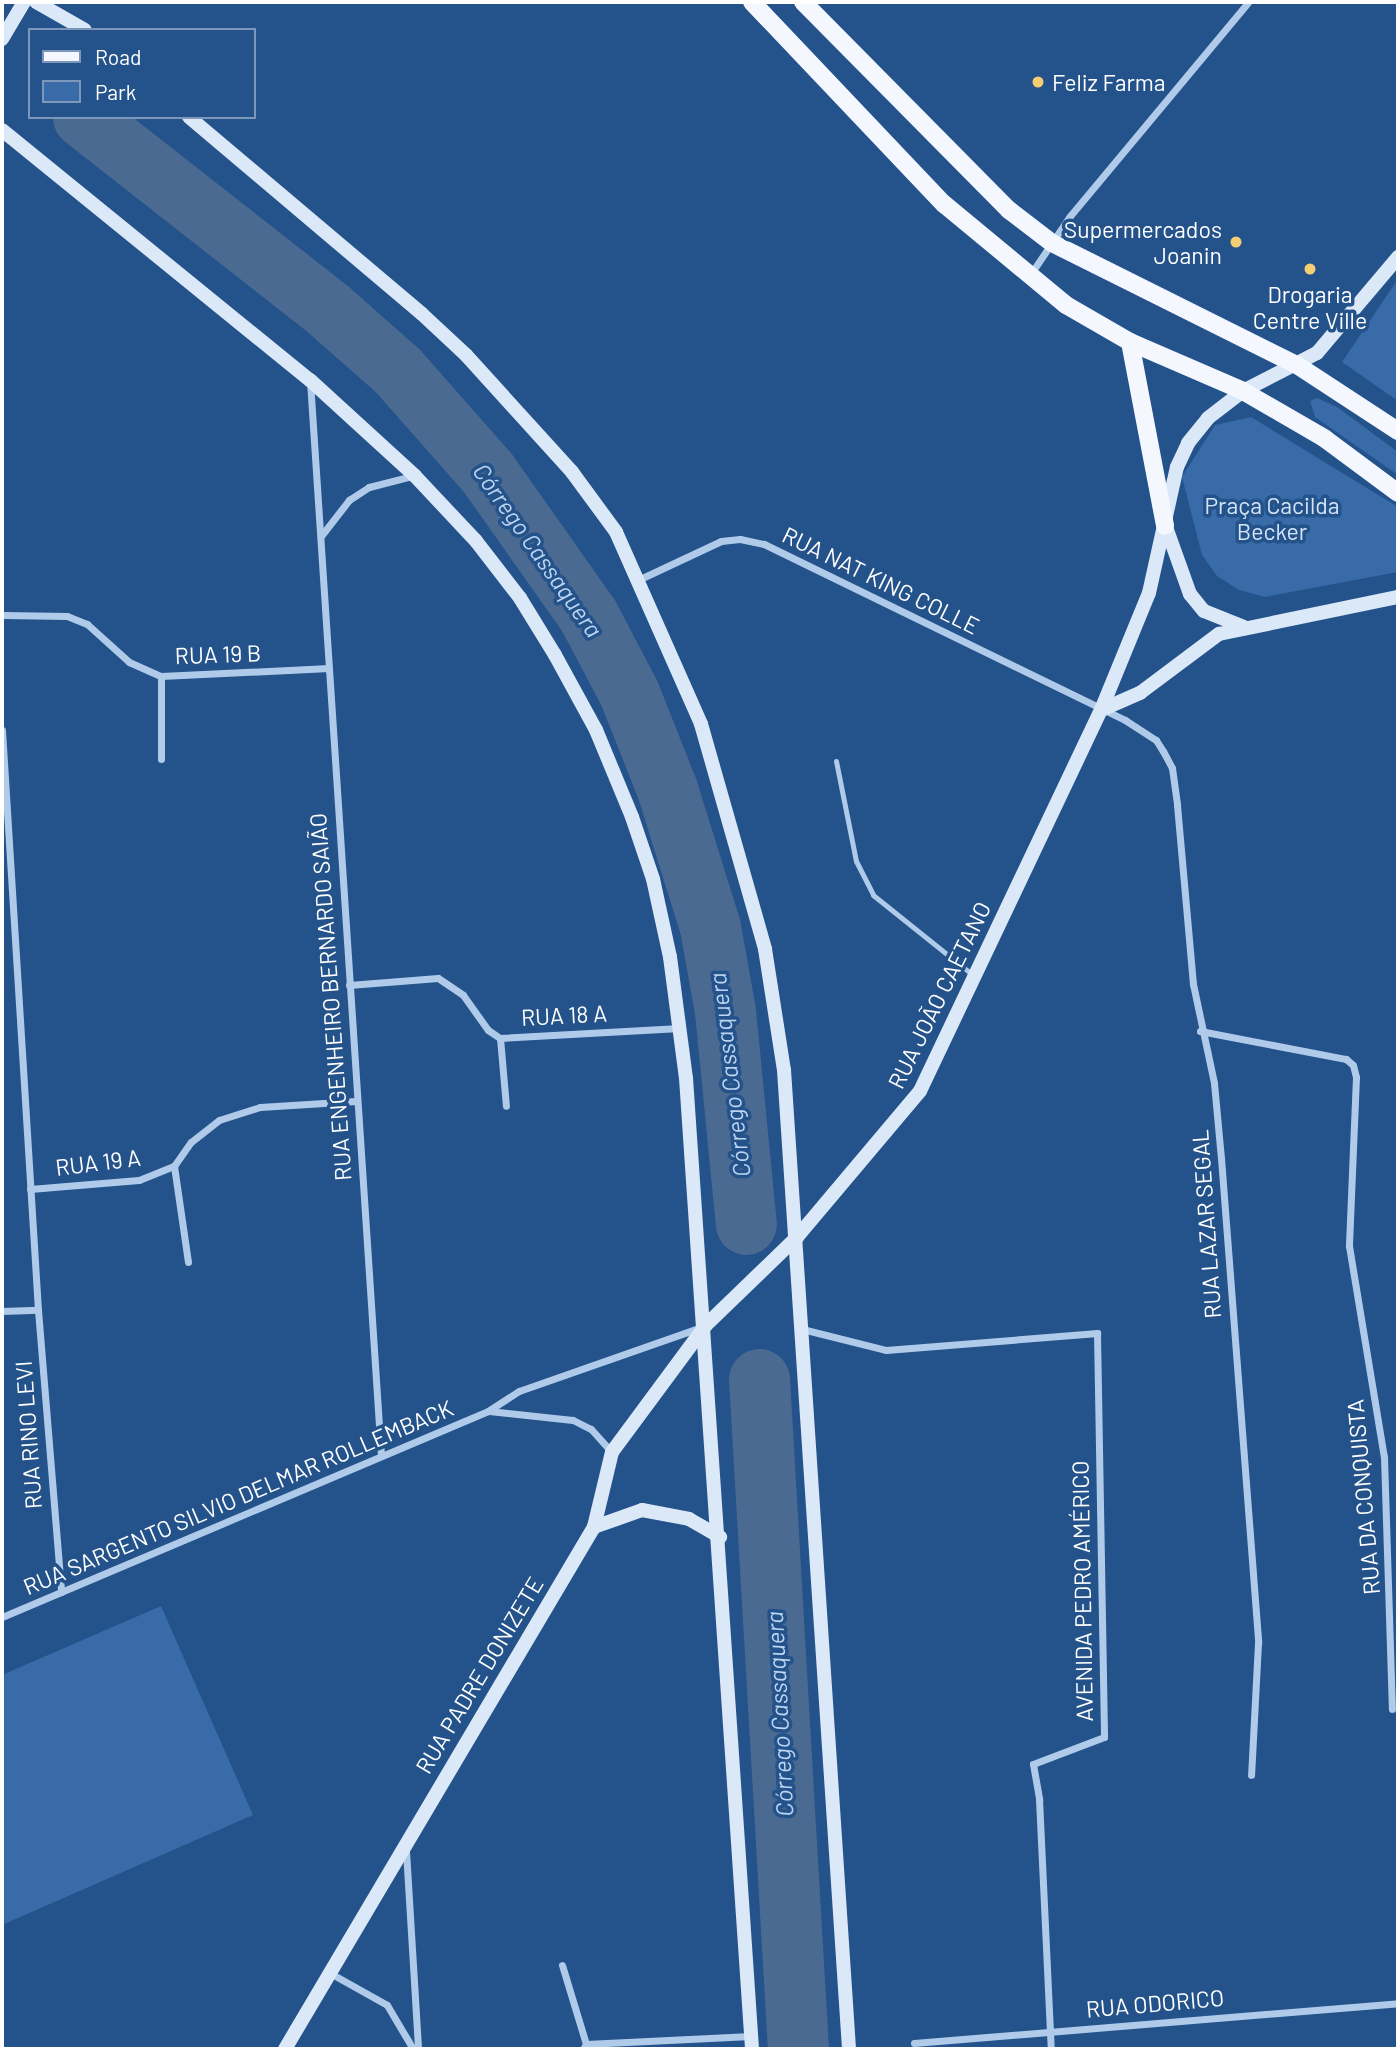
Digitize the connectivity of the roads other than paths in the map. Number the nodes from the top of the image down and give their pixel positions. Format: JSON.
{"nodes":[{"id":1,"x":24,"y":2,"type":"edge"},
{"id":2,"x":36,"y":2,"type":"edge"},
{"id":3,"x":752,"y":2,"type":"edge"},
{"id":4,"x":803,"y":2,"type":"edge"},
{"id":5,"x":1248,"y":2,"type":"edge"},
{"id":6,"x":82,"y":28,"type":"edge"},
{"id":7,"x":2,"y":39,"type":"edge"},
{"id":8,"x":191,"y":119,"type":"edge"},
{"id":9,"x":2,"y":130,"type":"edge"},
{"id":10,"x":1052,"y":243,"type":"junction"},
{"id":11,"x":1398,"y":257,"type":"edge"},
{"id":12,"x":1029,"y":277,"type":"junction"},
{"id":13,"x":1130,"y":342,"type":"junction"},
{"id":14,"x":1297,"y":365,"type":"junction"},
{"id":15,"x":310,"y":380,"type":"junction"},
{"id":16,"x":1244,"y":391,"type":"junction"},
{"id":17,"x":1398,"y":431,"type":"edge"},
{"id":18,"x":415,"y":476,"type":"junction"},
{"id":19,"x":1398,"y":493,"type":"edge"},
{"id":20,"x":1165,"y":526,"type":"junction"},
{"id":21,"x":320,"y":536,"type":"junction"},
{"id":22,"x":640,"y":579,"type":"junction"},
{"id":23,"x":1398,"y":597,"type":"edge"},
{"id":24,"x":2,"y":615,"type":"edge"},
{"id":25,"x":1245,"y":627,"type":"junction"},
{"id":26,"x":328,"y":668,"type":"junction"},
{"id":27,"x":161,"y":676,"type":"junction"},
{"id":28,"x":1101,"y":710,"type":"junction"},
{"id":29,"x":2,"y":730,"type":"edge"},
{"id":30,"x":161,"y":759,"type":"dead end"},
{"id":31,"x":836,"y":761,"type":"dead end"},
{"id":32,"x":6,"y":862,"type":"edge"},
{"id":33,"x":974,"y":976,"type":"junction"},
{"id":34,"x":349,"y":985,"type":"junction"},
{"id":35,"x":681,"y":1027,"type":"junction"},
{"id":36,"x":1200,"y":1031,"type":"junction"},
{"id":37,"x":500,"y":1038,"type":"junction"},
{"id":38,"x":356,"y":1101,"type":"junction"},
{"id":39,"x":506,"y":1106,"type":"dead end"},
{"id":40,"x":174,"y":1166,"type":"junction"},
{"id":41,"x":30,"y":1189,"type":"junction"},
{"id":42,"x":797,"y":1237,"type":"junction"},
{"id":43,"x":188,"y":1262,"type":"dead end"},
{"id":44,"x":38,"y":1310,"type":"junction"},
{"id":45,"x":2,"y":1311,"type":"edge"},
{"id":46,"x":706,"y":1325,"type":"junction"},
{"id":47,"x":802,"y":1329,"type":"junction"},
{"id":48,"x":488,"y":1411,"type":"junction"},
{"id":49,"x":612,"y":1452,"type":"junction"},
{"id":50,"x":381,"y":1456,"type":"junction"},
{"id":51,"x":594,"y":1527,"type":"junction"},
{"id":52,"x":720,"y":1537,"type":"junction"},
{"id":53,"x":61,"y":1592,"type":"junction"},
{"id":54,"x":2,"y":1617,"type":"edge"},
{"id":55,"x":1392,"y":1709,"type":"dead end"},
{"id":56,"x":1251,"y":1775,"type":"dead end"},
{"id":57,"x":406,"y":1841,"type":"junction"},
{"id":58,"x":562,"y":1965,"type":"dead end"},
{"id":59,"x":329,"y":1973,"type":"junction"},
{"id":60,"x":1398,"y":2003,"type":"edge"},
{"id":61,"x":1050,"y":2031,"type":"junction"},
{"id":62,"x":752,"y":2043,"type":"edge"},
{"id":63,"x":914,"y":2043,"type":"dead end"},
{"id":64,"x":584,"y":2047,"type":"edge"},
{"id":65,"x":285,"y":2049,"type":"edge"},
{"id":66,"x":415,"y":2049,"type":"edge"},
{"id":67,"x":849,"y":2049,"type":"edge"},
{"id":68,"x":1051,"y":2049,"type":"edge"}],
"edges":[{"from":1,"to":7,"type":"street"},
{"from":2,"to":6,"type":"street"},
{"from":3,"to":12,"type":"main road"},
{"from":4,"to":10,"type":"main road"},
{"from":5,"to":10,"type":"street"},
{"from":8,"to":22,"type":"street"},
{"from":9,"to":15,"type":"street"},
{"from":10,"to":12,"type":"street"},
{"from":10,"to":14,"type":"main road"},
{"from":11,"to":14,"type":"street","name":"RUA JOÃO CAETANO"},
{"from":12,"to":13,"type":"main road"},
{"from":13,"to":16,"type":"main road"},
{"from":13,"to":20,"type":"main road"},
{"from":14,"to":16,"type":"street","name":"RUA JOÃO CAETANO"},
{"from":14,"to":17,"type":"main road"},
{"from":15,"to":18,"type":"street"},
{"from":15,"to":21,"type":"street","name":"RUA ENGENHEIRO BERNARDO SAIÃO"},
{"from":16,"to":19,"type":"main road"},
{"from":16,"to":20,"type":"street","name":"RUA JOÃO CAETANO"},
{"from":18,"to":21,"type":"street"},
{"from":18,"to":35,"type":"street"},
{"from":20,"to":25,"type":"street"},
{"from":20,"to":28,"type":"street","name":"RUA JOÃO CAETANO"},
{"from":21,"to":26,"type":"street","name":"RUA ENGENHEIRO BERNARDO SAIÃO"},
{"from":22,"to":28,"type":"street","name":"RUA NAT KING COLLE"},
{"from":22,"to":42,"type":"street"},
{"from":23,"to":25,"type":"street"},
{"from":24,"to":27,"type":"street","name":"RUA 19 B"},
{"from":25,"to":28,"type":"street"},
{"from":26,"to":27,"type":"street","name":"RUA 19 B"},
{"from":26,"to":34,"type":"street","name":"RUA ENGENHEIRO BERNARDO SAIÃO"},
{"from":27,"to":30,"type":"street"},
{"from":28,"to":33,"type":"street","name":"RUA JOÃO CAETANO"},
{"from":28,"to":36,"type":"street","name":"RUA LAZAR SEGAL"},
{"from":29,"to":32,"type":"street","name":"RUA RINO LEVI"},
{"from":31,"to":33,"type":"lane"},
{"from":32,"to":41,"type":"street","name":"RUA RINO LEVI"},
{"from":33,"to":42,"type":"street","name":"RUA JOÃO CAETANO"},
{"from":34,"to":37,"type":"street","name":"RUA 18 A"},
{"from":34,"to":38,"type":"street","name":"RUA ENGENHEIRO BERNARDO SAIÃO"},
{"from":35,"to":37,"type":"street","name":"RUA 18 A"},
{"from":35,"to":46,"type":"street"},
{"from":36,"to":55,"type":"street","name":"RUA DA CONQUISTA"},
{"from":36,"to":56,"type":"street","name":"RUA LAZAR SEGAL"},
{"from":37,"to":39,"type":"street"},
{"from":38,"to":40,"type":"street","name":"RUA 19 A"},
{"from":38,"to":50,"type":"street","name":"RUA ENGENHEIRO BERNARDO SAIÃO"},
{"from":40,"to":41,"type":"street","name":"RUA 19 A"},
{"from":40,"to":43,"type":"street"},
{"from":41,"to":44,"type":"street","name":"RUA RINO LEVI"},
{"from":42,"to":46,"type":"street","name":"RUA JOÃO CAETANO"},
{"from":42,"to":47,"type":"street"},
{"from":44,"to":45,"type":"street"},
{"from":44,"to":53,"type":"street","name":"RUA RINO LEVI"},
{"from":46,"to":48,"type":"street","name":"RUA SARGENTO SILVIO DELMAR ROLLEMBACK"},
{"from":46,"to":49,"type":"street","name":"RUA PADRE DONIZETE"},
{"from":46,"to":52,"type":"street"},
{"from":47,"to":61,"type":"street","name":"AVENIDA PEDRO AMÉRICO"},
{"from":47,"to":67,"type":"street"},
{"from":48,"to":49,"type":"street","name":"RUA SARGENTO SILVIO DELMAR ROLLEMBACK"},
{"from":48,"to":50,"type":"street","name":"RUA SARGENTO SILVIO DELMAR ROLLEMBACK"},
{"from":49,"to":51,"type":"street","name":"RUA PADRE DONIZETE"},
{"from":50,"to":53,"type":"street","name":"RUA SARGENTO SILVIO DELMAR ROLLEMBACK"},
{"from":51,"to":52,"type":"street"},
{"from":51,"to":57,"type":"street","name":"RUA PADRE DONIZETE"},
{"from":52,"to":62,"type":"street"},
{"from":53,"to":54,"type":"street","name":"RUA SARGENTO SILVIO DELMAR ROLLEMBACK"},
{"from":57,"to":59,"type":"street","name":"RUA PADRE DONIZETE"},
{"from":57,"to":66,"type":"street"},
{"from":58,"to":64,"type":"street"},
{"from":59,"to":65,"type":"street","name":"RUA PADRE DONIZETE"},
{"from":59,"to":66,"type":"street"},
{"from":60,"to":61,"type":"street","name":"RUA ODORICO"},
{"from":61,"to":63,"type":"street","name":"RUA ODORICO"},
{"from":61,"to":68,"type":"street","name":"AVENIDA PEDRO AMÉRICO"},
{"from":62,"to":64,"type":"street"}]}
